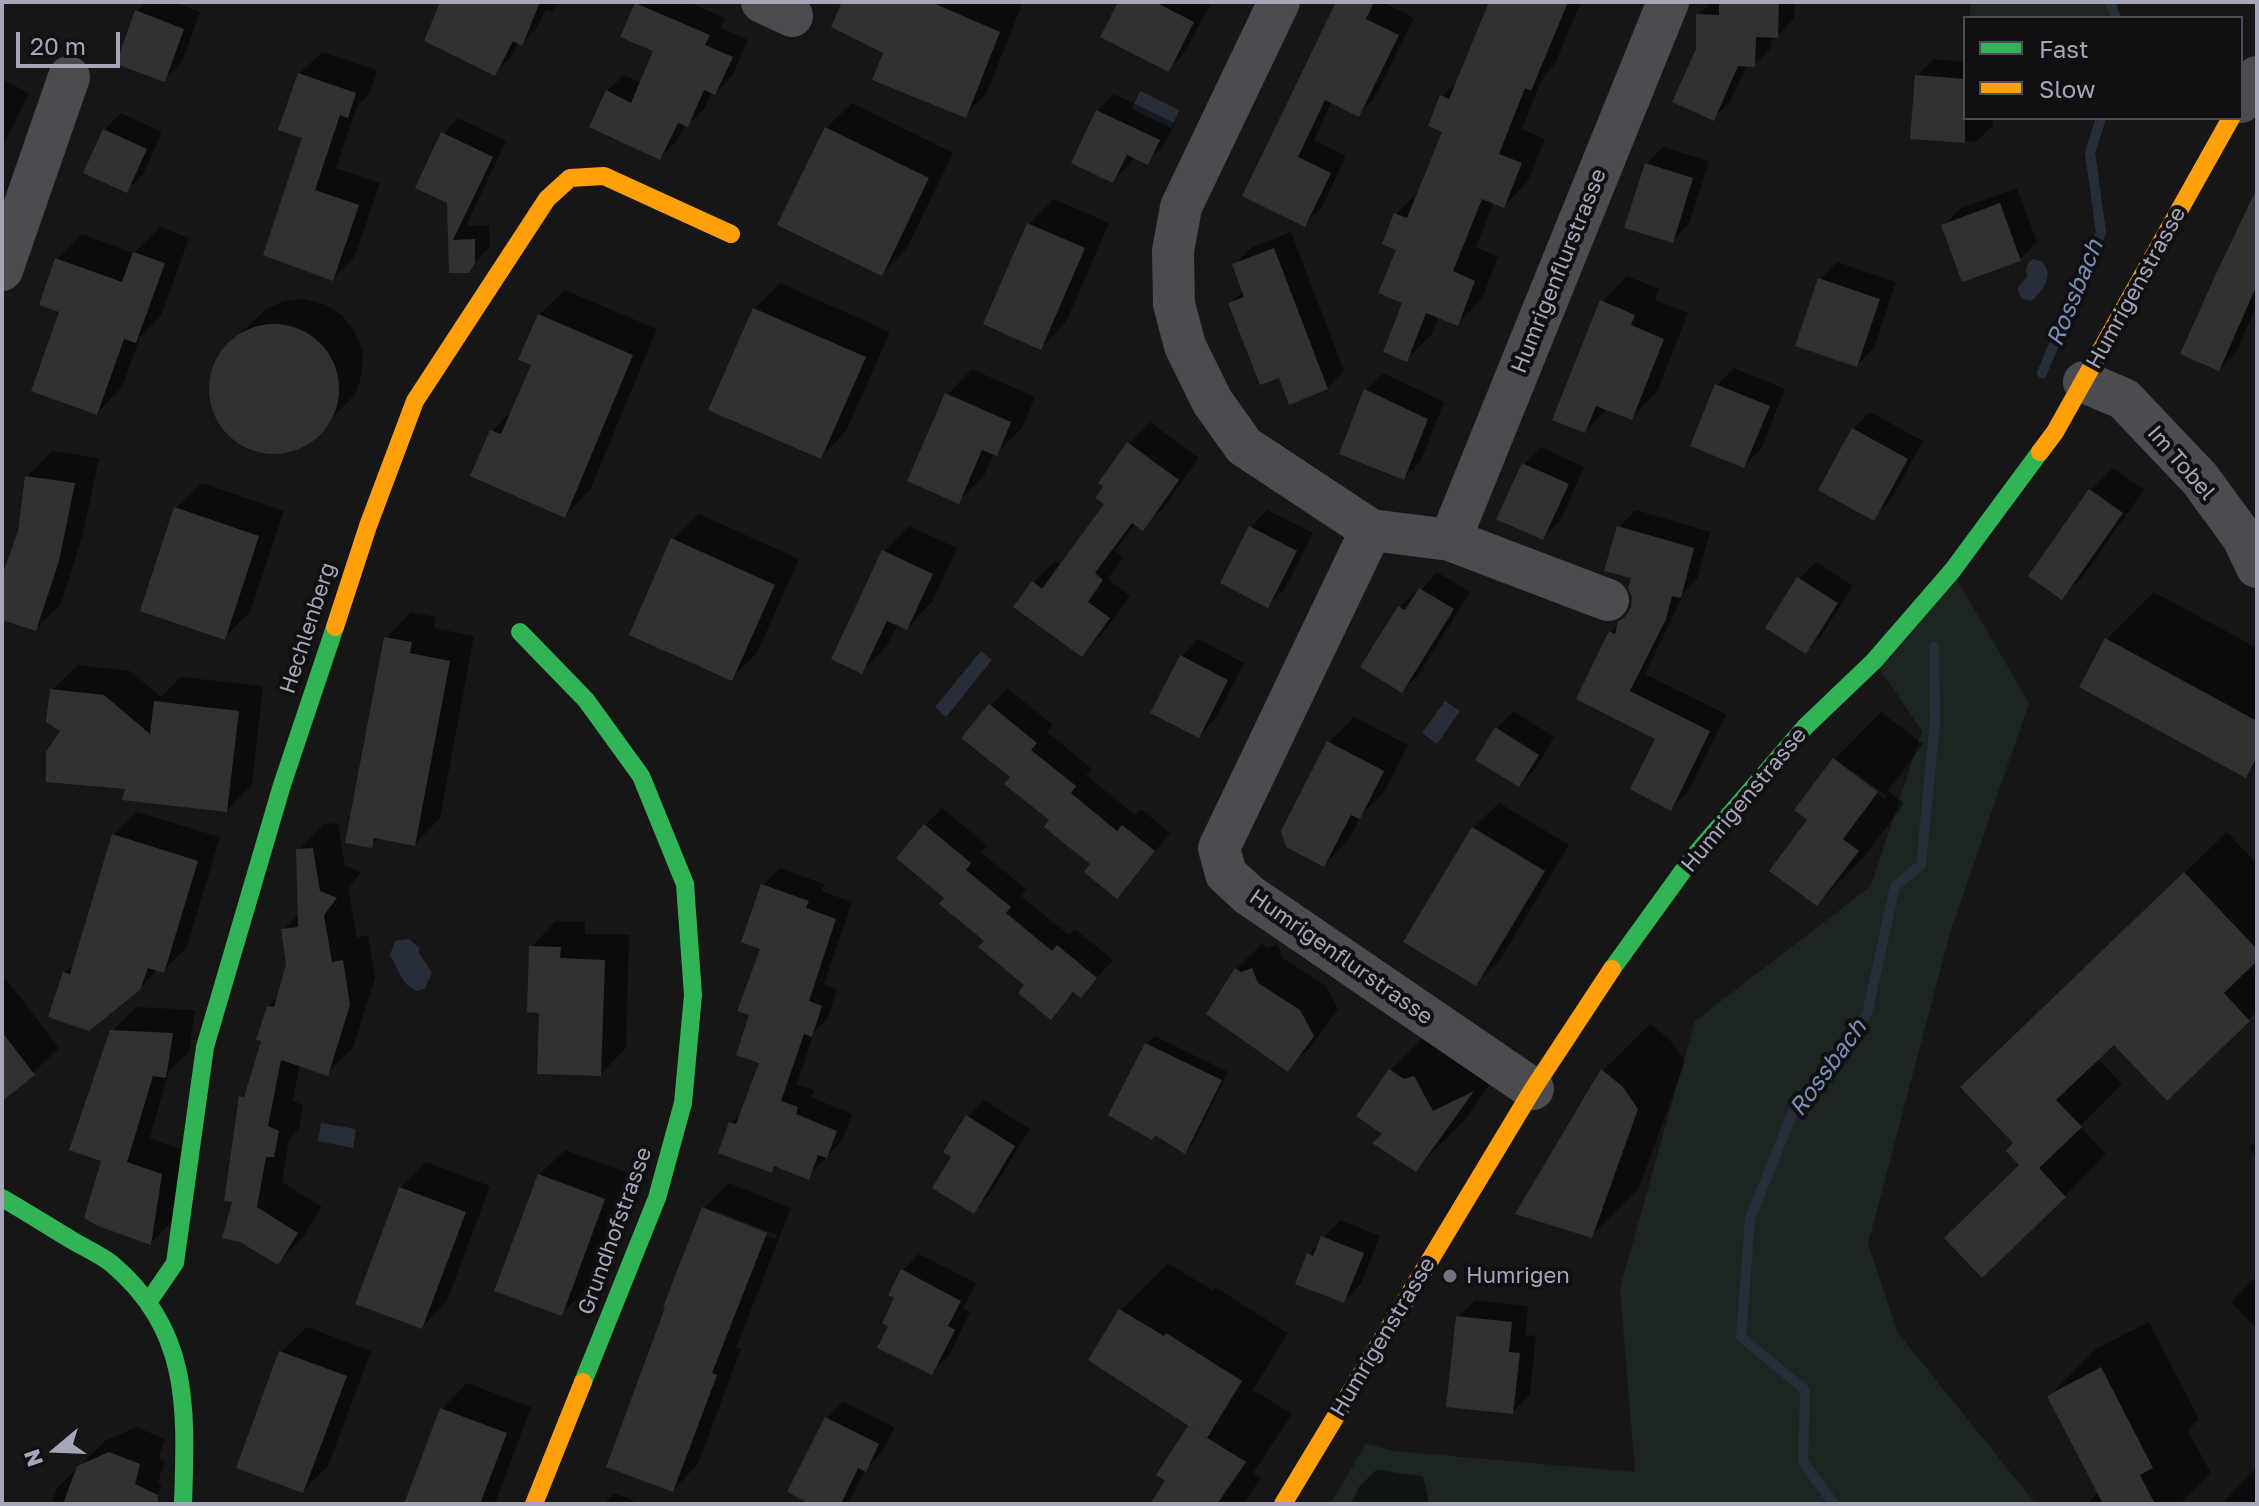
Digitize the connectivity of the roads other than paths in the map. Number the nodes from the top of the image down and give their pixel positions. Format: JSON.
{"nodes":[{"id":1,"x":1279,"y":2,"type":"edge"},
{"id":2,"x":1668,"y":2,"type":"edge"},
{"id":3,"x":69,"y":77,"type":"dead end"},
{"id":4,"x":2257,"y":77,"type":"edge"},
{"id":5,"x":2243,"y":99,"type":"edge"},
{"id":6,"x":2230,"y":120,"type":"edge"},
{"id":7,"x":731,"y":234,"type":"dead end"},
{"id":8,"x":2,"y":270,"type":"edge"},
{"id":9,"x":2084,"y":382,"type":"junction"},
{"id":10,"x":1371,"y":530,"type":"junction"},
{"id":11,"x":1450,"y":540,"type":"junction"},
{"id":12,"x":2257,"y":567,"type":"edge"},
{"id":13,"x":1608,"y":600,"type":"dead end"},
{"id":14,"x":520,"y":632,"type":"dead end"},
{"id":15,"x":1533,"y":1089,"type":"junction"},
{"id":16,"x":2,"y":1198,"type":"edge"},
{"id":17,"x":149,"y":1301,"type":"junction"},
{"id":18,"x":183,"y":1504,"type":"edge"},
{"id":19,"x":534,"y":1504,"type":"edge"},
{"id":20,"x":1283,"y":1504,"type":"edge"}],
"edges":[{"from":1,"to":10,"type":"street"},
{"from":2,"to":11,"type":"street","name":"Humrigenflurstrasse"},
{"from":3,"to":8,"type":"street"},
{"from":4,"to":5,"type":"street"},
{"from":6,"to":9,"type":"street","name":"Humrigenstrasse"},
{"from":7,"to":17,"type":"street","name":"Hechlenberg"},
{"from":9,"to":12,"type":"street","name":"Im Tobel"},
{"from":9,"to":15,"type":"street","name":"Humrigenstrasse"},
{"from":10,"to":11,"type":"street"},
{"from":10,"to":15,"type":"street","name":"Humrigenflurstrasse"},
{"from":11,"to":13,"type":"street"},
{"from":14,"to":19,"type":"street","name":"Grundhofstrasse"},
{"from":15,"to":20,"type":"street","name":"Humrigenstrasse"},
{"from":16,"to":17,"type":"street"},
{"from":17,"to":18,"type":"street"}]}
